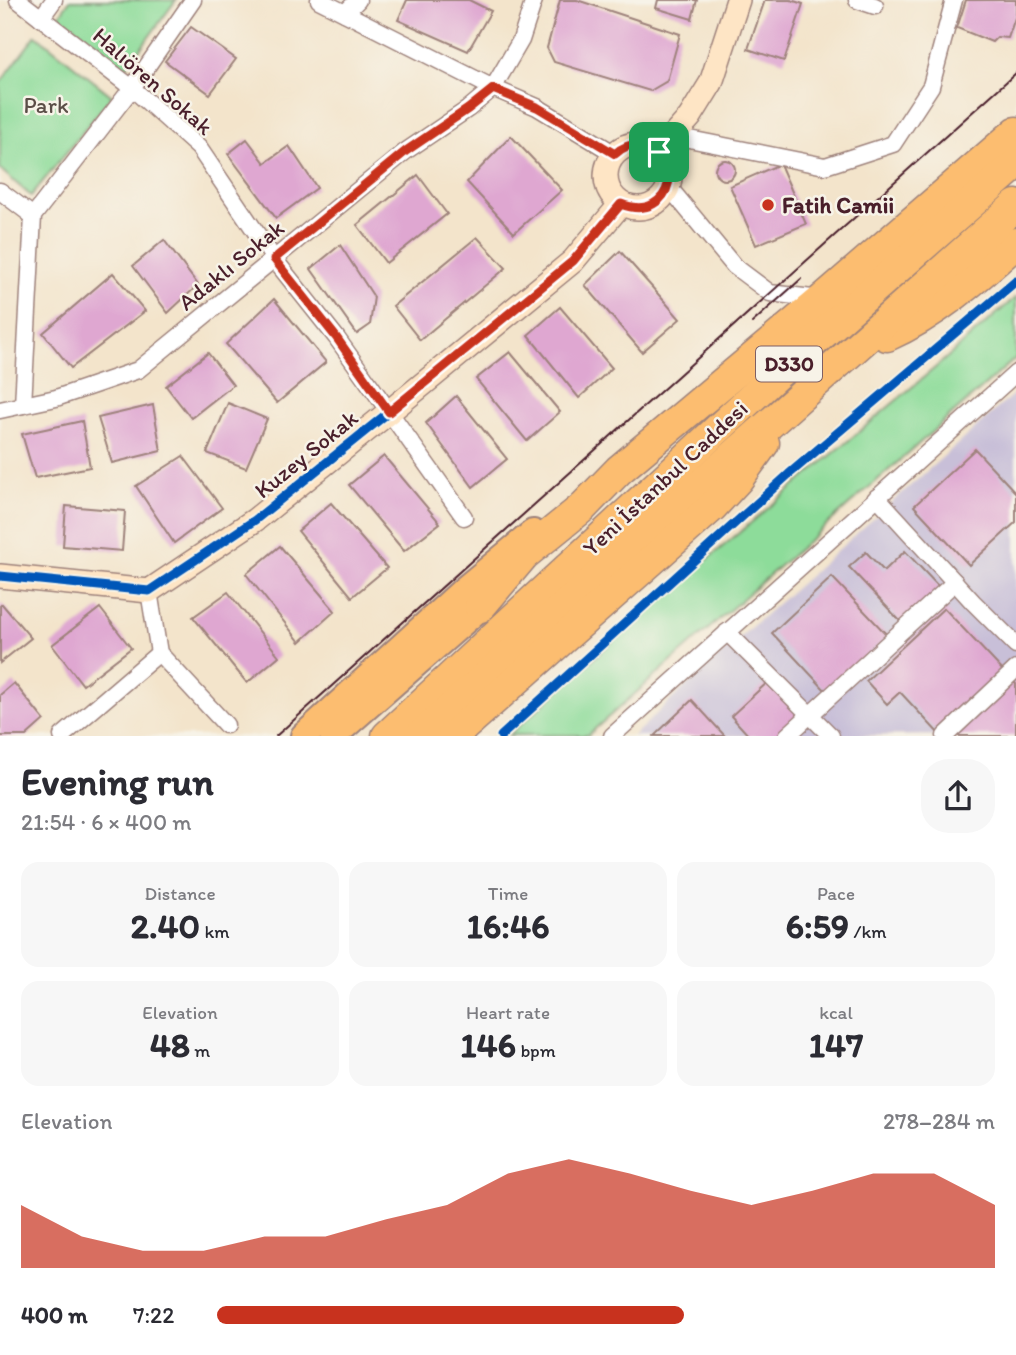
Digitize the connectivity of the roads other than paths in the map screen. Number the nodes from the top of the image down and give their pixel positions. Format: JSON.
{"nodes":[{"id":1,"x":18,"y":0,"type":"edge"},
{"id":2,"x":54,"y":0,"type":"edge"},
{"id":3,"x":193,"y":0,"type":"edge"},
{"id":4,"x":319,"y":0,"type":"edge"},
{"id":5,"x":358,"y":0,"type":"edge"},
{"id":6,"x":534,"y":0,"type":"edge"},
{"id":7,"x":738,"y":0,"type":"edge"},
{"id":8,"x":858,"y":0,"type":"edge"},
{"id":9,"x":954,"y":0,"type":"edge"},
{"id":10,"x":876,"y":6,"type":"dead end"},
{"id":11,"x":345,"y":13,"type":"junction"},
{"id":12,"x":41,"y":18,"type":"junction"},
{"id":13,"x":132,"y":89,"type":"junction"},
{"id":14,"x":493,"y":89,"type":"junction"},
{"id":15,"x":1016,"y":132,"type":"edge"},
{"id":16,"x":666,"y":144,"type":"junction"},
{"id":17,"x":615,"y":154,"type":"junction"},
{"id":18,"x":1016,"y":164,"type":"edge"},
{"id":19,"x":668,"y":186,"type":"junction"},
{"id":20,"x":0,"y":191,"type":"edge"},
{"id":21,"x":621,"y":204,"type":"junction"},
{"id":22,"x":1016,"y":205,"type":"edge"},
{"id":23,"x":33,"y":216,"type":"junction"},
{"id":24,"x":1016,"y":243,"type":"edge"},
{"id":25,"x":274,"y":259,"type":"junction"},
{"id":26,"x":823,"y":299,"type":"junction"},
{"id":27,"x":852,"y":352,"type":"junction"},
{"id":28,"x":775,"y":376,"type":"junction"},
{"id":29,"x":1015,"y":376,"type":"edge"},
{"id":30,"x":23,"y":405,"type":"junction"},
{"id":31,"x":0,"y":410,"type":"edge"},
{"id":32,"x":389,"y":412,"type":"junction"},
{"id":33,"x":781,"y":412,"type":"junction"},
{"id":34,"x":619,"y":470,"type":"junction"},
{"id":35,"x":877,"y":496,"type":"junction"},
{"id":36,"x":464,"y":517,"type":"dead end"},
{"id":37,"x":0,"y":576,"type":"edge"},
{"id":38,"x":574,"y":580,"type":"junction"},
{"id":39,"x":955,"y":582,"type":"junction"},
{"id":40,"x":149,"y":591,"type":"junction"},
{"id":41,"x":480,"y":607,"type":"junction"},
{"id":42,"x":727,"y":632,"type":"junction"},
{"id":43,"x":1016,"y":645,"type":"edge"},
{"id":44,"x":159,"y":653,"type":"junction"},
{"id":45,"x":1016,"y":669,"type":"edge"},
{"id":46,"x":809,"y":714,"type":"junction"},
{"id":47,"x":226,"y":725,"type":"dead end"},
{"id":48,"x":62,"y":736,"type":"edge"},
{"id":49,"x":304,"y":736,"type":"edge"},
{"id":50,"x":333,"y":736,"type":"edge"},
{"id":51,"x":387,"y":736,"type":"edge"},
{"id":52,"x":420,"y":736,"type":"edge"},
{"id":53,"x":453,"y":736,"type":"edge"},
{"id":54,"x":612,"y":736,"type":"edge"},
{"id":55,"x":787,"y":736,"type":"edge"},
{"id":56,"x":831,"y":736,"type":"edge"},
{"id":57,"x":945,"y":736,"type":"edge"}],
"edges":[{"from":1,"to":12,"type":"street","name":"Halıören Sokak"},
{"from":2,"to":12,"type":"street"},
{"from":3,"to":13,"type":"street"},
{"from":4,"to":11,"type":"street"},
{"from":5,"to":11,"type":"street"},
{"from":6,"to":14,"type":"street"},
{"from":7,"to":16,"type":"street"},
{"from":8,"to":10,"type":"street"},
{"from":9,"to":16,"type":"street"},
{"from":11,"to":14,"type":"street"},
{"from":12,"to":13,"type":"street","name":"Halıören Sokak"},
{"from":13,"to":23,"type":"street"},
{"from":13,"to":25,"type":"street","name":"Halıören Sokak"},
{"from":14,"to":17,"type":"street"},
{"from":14,"to":25,"type":"street","name":"Adaklı Sokak"},
{"from":15,"to":26,"type":"highway"},
{"from":16,"to":17,"type":"street"},
{"from":16,"to":19,"type":"street"},
{"from":17,"to":21,"type":"street"},
{"from":18,"to":28,"type":"highway","name":"Yeni İstanbul Caddesi","number":"D330"},
{"from":19,"to":21,"type":"street"},
{"from":19,"to":26,"type":"street"},
{"from":20,"to":23,"type":"street"},
{"from":21,"to":32,"type":"street","name":"Kuzey Sokak"},
{"from":22,"to":27,"type":"highway","name":"Yeni İstanbul Caddesi","number":"D330"},
{"from":23,"to":30,"type":"street"},
{"from":24,"to":27,"type":"highway"},
{"from":25,"to":30,"type":"street","name":"Adaklı Sokak"},
{"from":25,"to":32,"type":"street","name":"Halıören Sokak"},
{"from":26,"to":34,"type":"highway"},
{"from":27,"to":33,"type":"highway","name":"Yeni İstanbul Caddesi","number":"D330"},
{"from":28,"to":38,"type":"highway","name":"Yeni İstanbul Caddesi","number":"D330"},
{"from":28,"to":41,"type":"highway"},
{"from":29,"to":35,"type":"street"},
{"from":30,"to":31,"type":"street","name":"Adaklı Sokak"},
{"from":32,"to":36,"type":"street","name":"Halıören Sokak"},
{"from":32,"to":40,"type":"street","name":"Kuzey Sokak"},
{"from":33,"to":38,"type":"highway","name":"Yeni İstanbul Caddesi","number":"D330"},
{"from":33,"to":53,"type":"highway"},
{"from":34,"to":41,"type":"highway"},
{"from":34,"to":49,"type":"main road"},
{"from":35,"to":39,"type":"street"},
{"from":35,"to":42,"type":"street"},
{"from":37,"to":40,"type":"street"},
{"from":38,"to":51,"type":"highway","number":"D330"},
{"from":38,"to":52,"type":"highway","number":"D330"},
{"from":39,"to":43,"type":"street"},
{"from":39,"to":46,"type":"street"},
{"from":40,"to":44,"type":"street"},
{"from":41,"to":50,"type":"main road"},
{"from":42,"to":46,"type":"street"},
{"from":42,"to":54,"type":"street"},
{"from":44,"to":47,"type":"street"},
{"from":44,"to":48,"type":"street"},
{"from":45,"to":57,"type":"street"},
{"from":46,"to":55,"type":"street"},
{"from":46,"to":56,"type":"street"}]}
